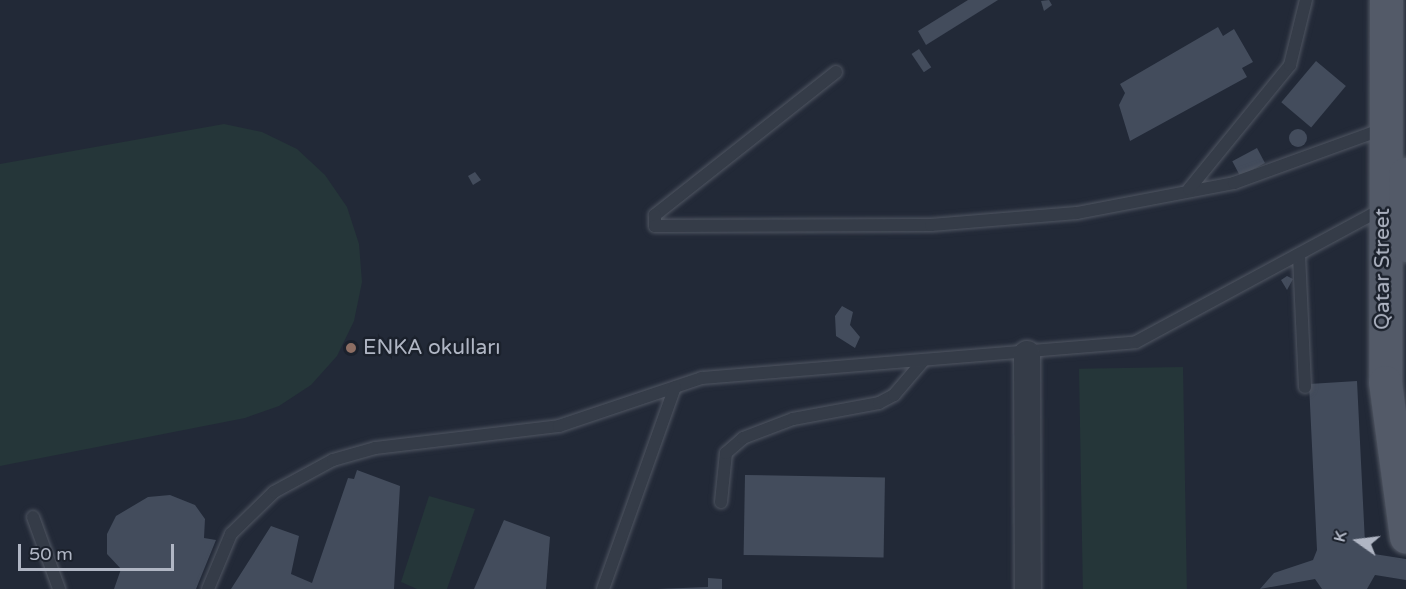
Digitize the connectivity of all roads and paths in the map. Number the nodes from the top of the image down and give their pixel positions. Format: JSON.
{"nodes":[{"id":1,"x":1306,"y":0,"type":"edge"},
{"id":2,"x":1386,"y":0,"type":"edge"},
{"id":3,"x":836,"y":72,"type":"dead end"},
{"id":4,"x":1395,"y":121,"type":"edge"},
{"id":5,"x":1405,"y":163,"type":"edge"},
{"id":6,"x":1189,"y":189,"type":"junction"},
{"id":7,"x":1383,"y":208,"type":"junction"},
{"id":8,"x":1406,"y":245,"type":"edge"},
{"id":9,"x":1299,"y":255,"type":"junction"},
{"id":10,"x":1027,"y":354,"type":"junction"},
{"id":11,"x":923,"y":361,"type":"junction"},
{"id":12,"x":675,"y":387,"type":"junction"},
{"id":13,"x":1305,"y":387,"type":"dead end"},
{"id":14,"x":721,"y":502,"type":"dead end"},
{"id":15,"x":33,"y":517,"type":"dead end"},
{"id":16,"x":1406,"y":537,"type":"edge"},
{"id":17,"x":59,"y":589,"type":"edge"},
{"id":18,"x":208,"y":589,"type":"edge"},
{"id":19,"x":603,"y":589,"type":"edge"},
{"id":20,"x":1028,"y":589,"type":"edge"}],
"edges":[{"from":1,"to":6,"type":"lane"},
{"from":2,"to":4,"type":"main road","name":"Qatar Street"},
{"from":3,"to":6,"type":"lane"},
{"from":4,"to":5,"type":"main road","name":"Qatar Street"},
{"from":4,"to":6,"type":"lane"},
{"from":4,"to":7,"type":"main road","name":"Qatar Street"},
{"from":5,"to":8,"type":"main road","name":"Qatar Street"},
{"from":7,"to":9,"type":"lane"},
{"from":7,"to":16,"type":"main road","name":"Qatar Street"},
{"from":9,"to":10,"type":"lane"},
{"from":9,"to":13,"type":"lane"},
{"from":10,"to":11,"type":"lane"},
{"from":10,"to":20,"type":"street"},
{"from":11,"to":12,"type":"lane"},
{"from":11,"to":14,"type":"lane"},
{"from":12,"to":18,"type":"lane"},
{"from":12,"to":19,"type":"lane"},
{"from":15,"to":17,"type":"lane"}]}
